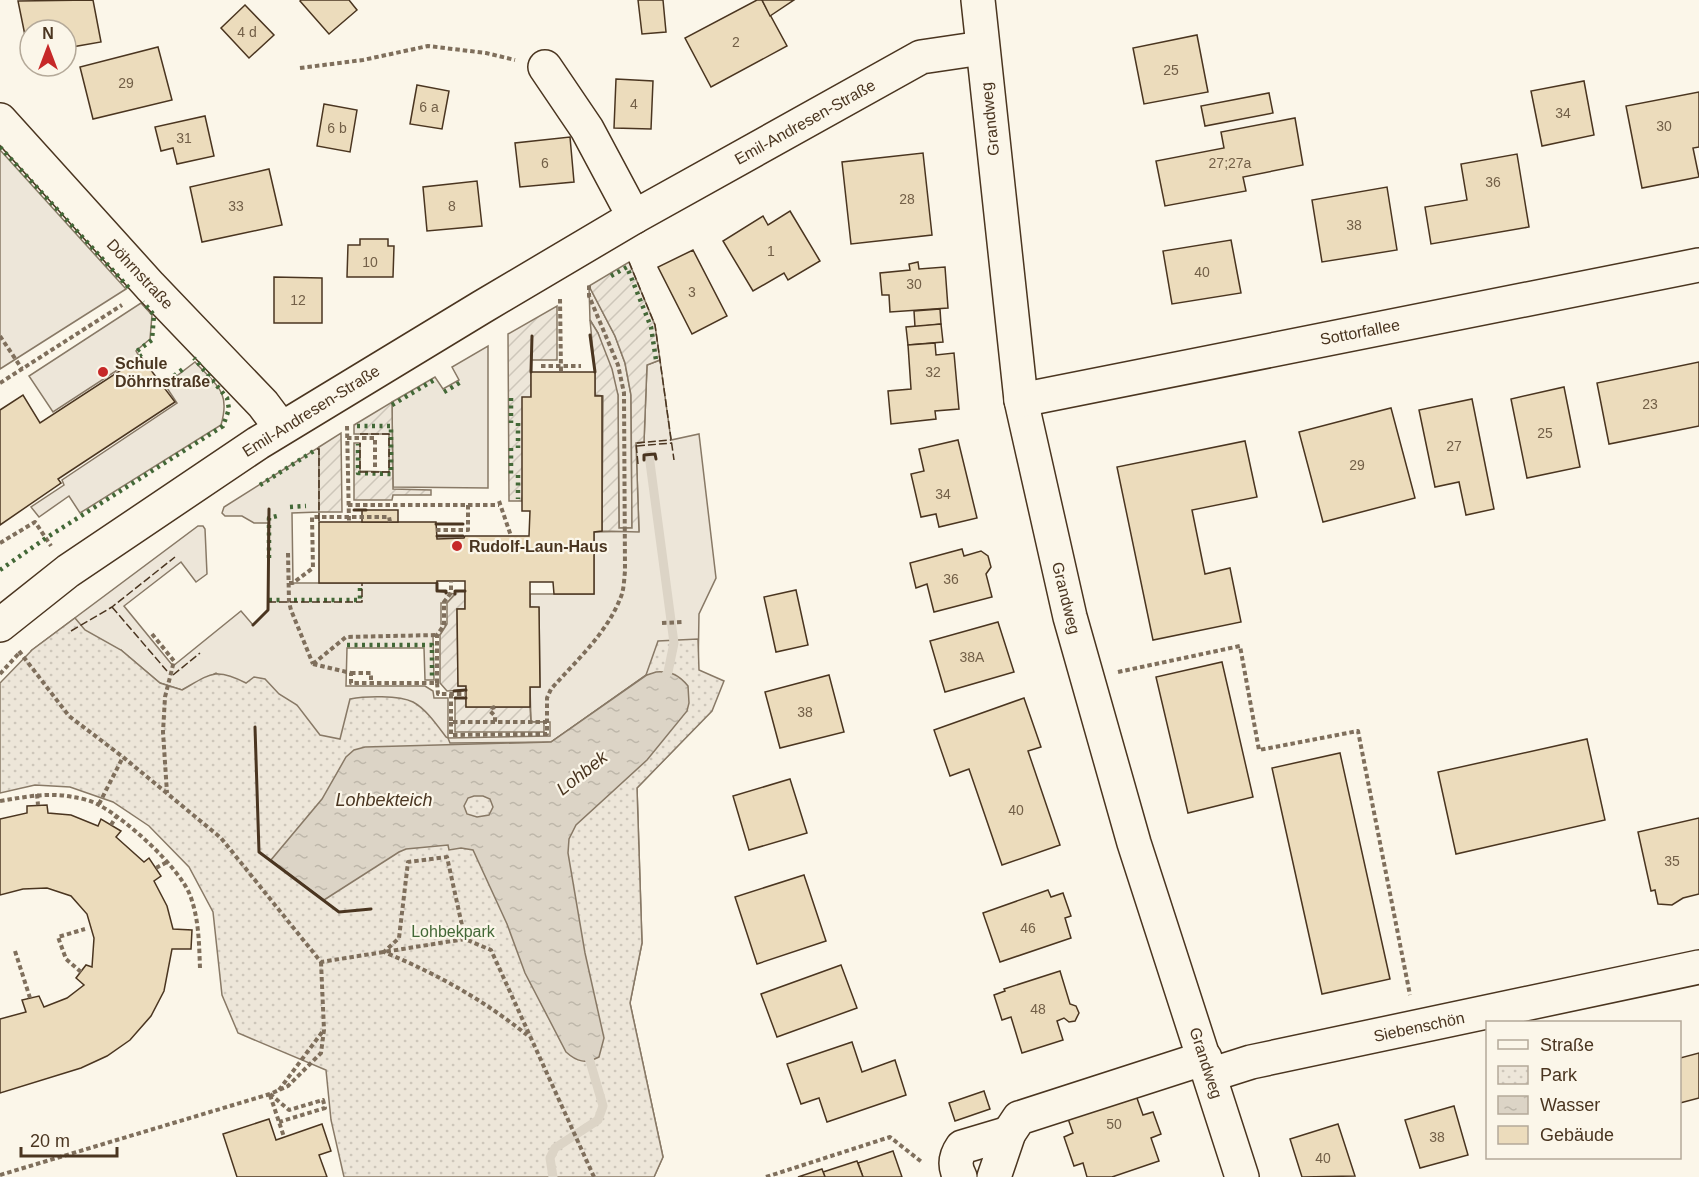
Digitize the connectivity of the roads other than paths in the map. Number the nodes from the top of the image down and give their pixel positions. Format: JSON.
{"nodes":[{"id":1,"x":978,"y":0,"type":"edge"},
{"id":2,"x":982,"y":48,"type":"junction"},
{"id":3,"x":545,"y":67,"type":"road end"},
{"id":4,"x":0,"y":120,"type":"edge"},
{"id":5,"x":634,"y":217,"type":"junction"},
{"id":6,"x":1699,"y":265,"type":"edge"},
{"id":7,"x":1021,"y":400,"type":"junction"},
{"id":8,"x":281,"y":428,"type":"junction"},
{"id":9,"x":7,"y":635,"type":"edge"},
{"id":10,"x":1699,"y":968,"type":"edge"},
{"id":11,"x":1208,"y":1067,"type":"junction"},
{"id":12,"x":1010,"y":1133,"type":"junction"},
{"id":13,"x":958,"y":1167,"type":"edge"},
{"id":14,"x":994,"y":1177,"type":"edge"},
{"id":15,"x":1242,"y":1177,"type":"edge"}],
"edges":[{"from":1,"to":2,"type":"street","name":"Grandweg"},
{"from":2,"to":5,"type":"street","name":"Emil-Andresen-Straße"},
{"from":2,"to":7,"type":"street","name":"Grandweg"},
{"from":3,"to":5,"type":"street"},
{"from":4,"to":8,"type":"street","name":"Döhrnstraße"},
{"from":5,"to":8,"type":"street","name":"Emil-Andresen-Straße"},
{"from":6,"to":7,"type":"street","name":"Sottorfallee"},
{"from":7,"to":11,"type":"street","name":"Grandweg"},
{"from":8,"to":9,"type":"street","name":"Emil-Andresen-Straße"},
{"from":10,"to":11,"type":"street","name":"Siebenschön"},
{"from":11,"to":12,"type":"street","name":"Siebenschön"},
{"from":11,"to":15,"type":"street","name":"Grandweg"},
{"from":12,"to":13,"type":"street"},
{"from":12,"to":14,"type":"street"}]}
